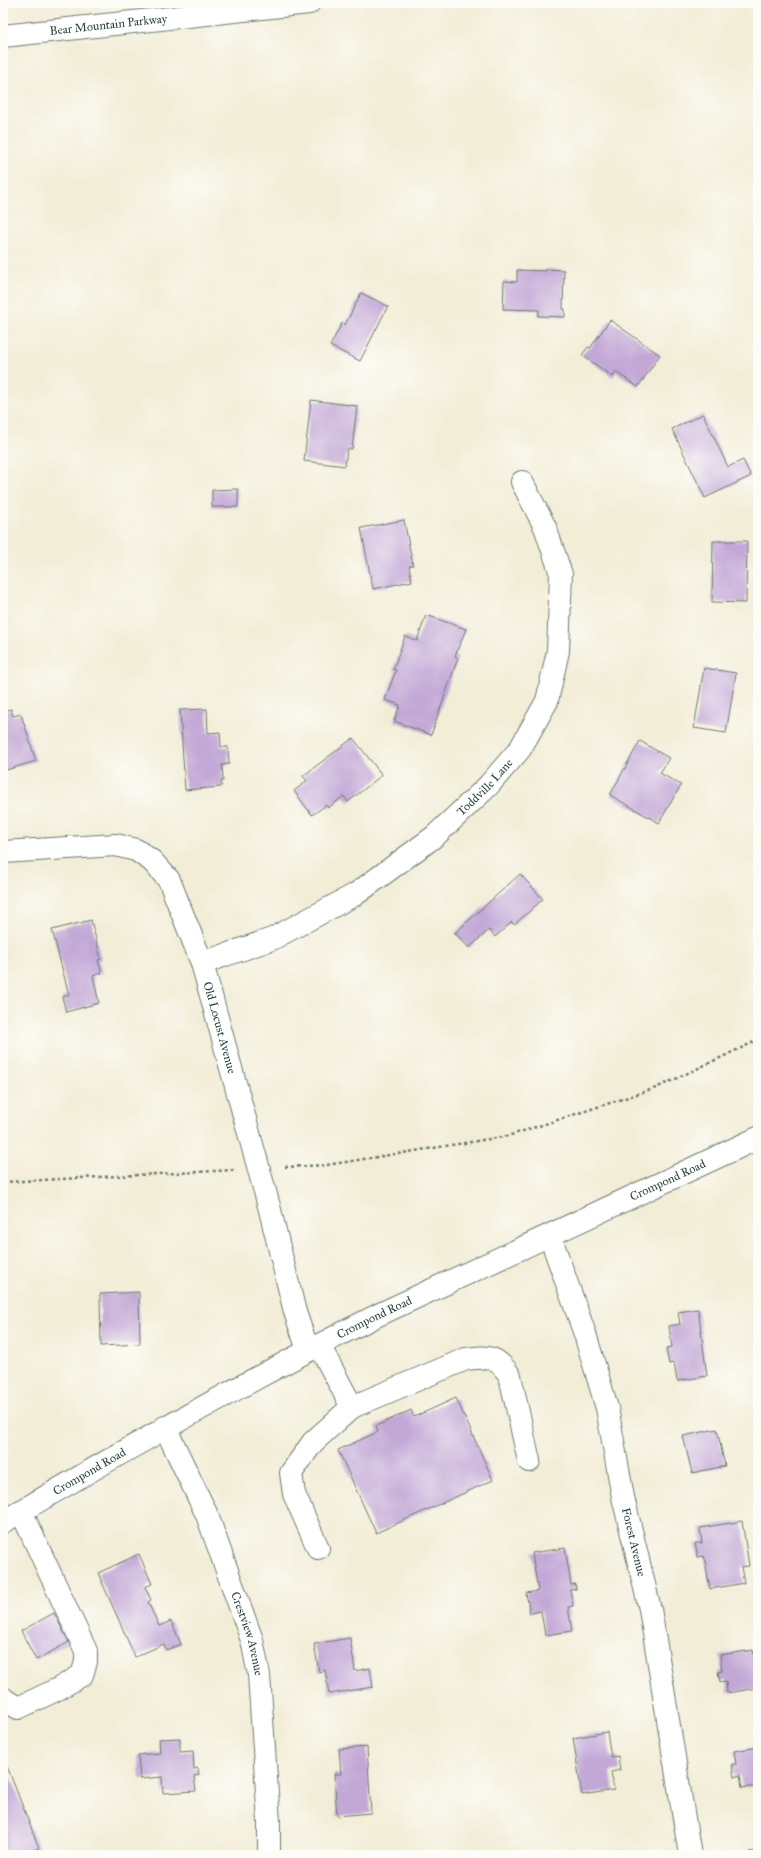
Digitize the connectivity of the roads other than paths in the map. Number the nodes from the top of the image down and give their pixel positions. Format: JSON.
{"nodes":[{"id":1,"x":308,"y":3,"type":"edge"},
{"id":2,"x":3,"y":36,"type":"edge"},
{"id":3,"x":522,"y":482,"type":"dead end"},
{"id":4,"x":3,"y":852,"type":"edge"},
{"id":5,"x":202,"y":963,"type":"junction"},
{"id":6,"x":758,"y":1138,"type":"edge"},
{"id":7,"x":550,"y":1236,"type":"junction"},
{"id":8,"x":314,"y":1348,"type":"junction"},
{"id":9,"x":352,"y":1408,"type":"junction"},
{"id":10,"x":165,"y":1427,"type":"junction"},
{"id":11,"x":529,"y":1461,"type":"dead end"},
{"id":12,"x":12,"y":1517,"type":"edge"},
{"id":13,"x":318,"y":1548,"type":"dead end"},
{"id":14,"x":3,"y":1698,"type":"edge"},
{"id":15,"x":269,"y":1855,"type":"edge"},
{"id":16,"x":690,"y":1855,"type":"edge"}],
"edges":[{"from":1,"to":2,"type":"main road","name":"Bear Mountain Parkway"},
{"from":3,"to":5,"type":"main road","name":"Toddville Lane"},
{"from":4,"to":5,"type":"main road","name":"Old Locust Avenue"},
{"from":5,"to":8,"type":"main road","name":"Old Locust Avenue"},
{"from":6,"to":7,"type":"main road","name":"Crompond Road"},
{"from":7,"to":8,"type":"main road","name":"Crompond Road"},
{"from":7,"to":16,"type":"main road","name":"Forest Avenue"},
{"from":8,"to":9,"type":"main road","name":"Old Locust Avenue"},
{"from":8,"to":10,"type":"main road","name":"Crompond Road"},
{"from":9,"to":11,"type":"main road"},
{"from":9,"to":13,"type":"main road"},
{"from":10,"to":12,"type":"main road","name":"Crompond Road"},
{"from":10,"to":15,"type":"main road","name":"Crestview Avenue"},
{"from":12,"to":14,"type":"main road"}]}
